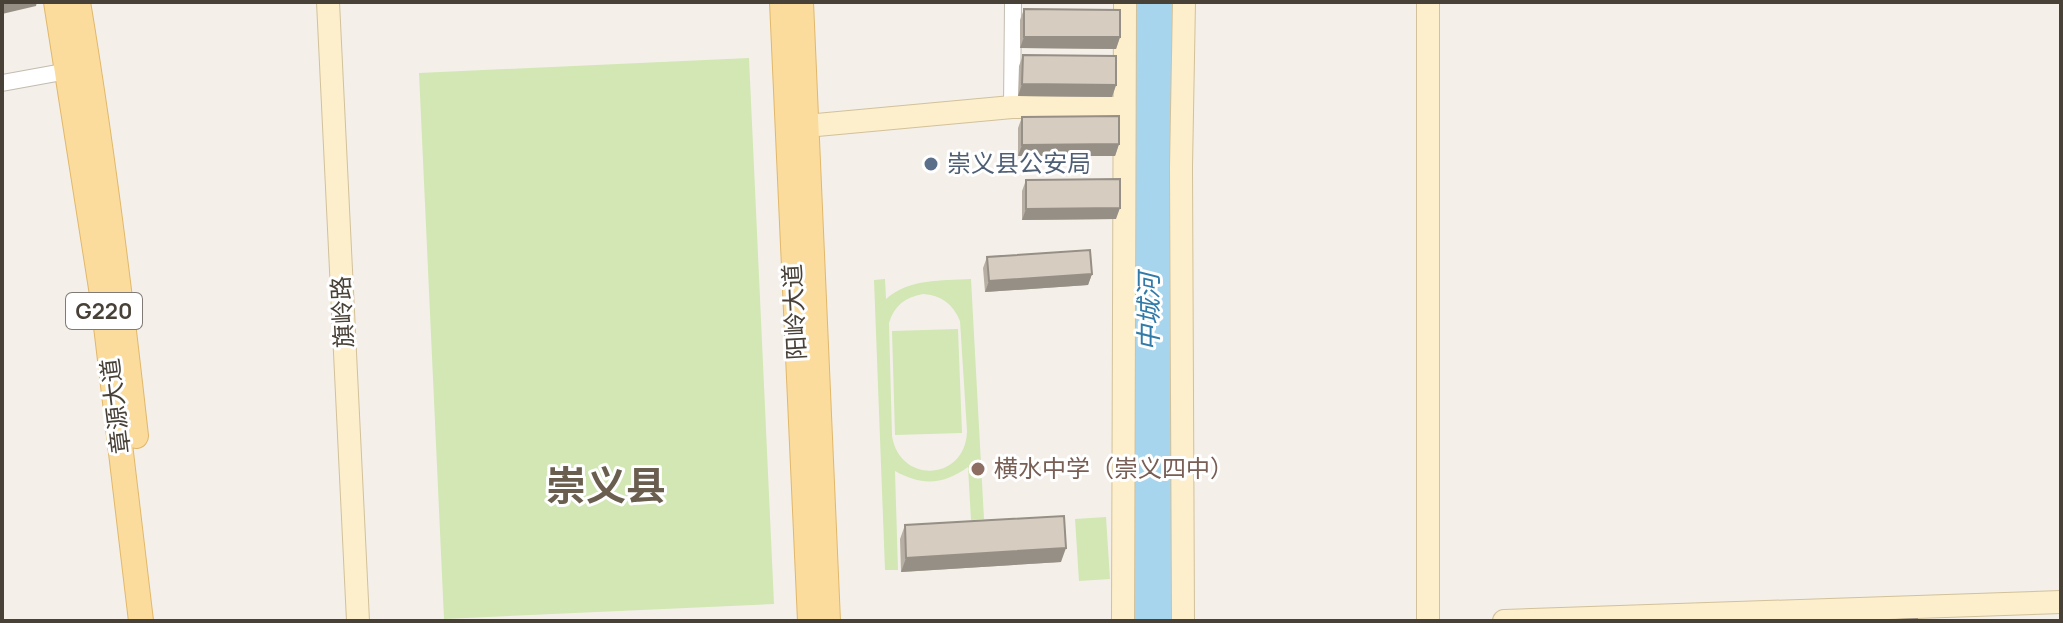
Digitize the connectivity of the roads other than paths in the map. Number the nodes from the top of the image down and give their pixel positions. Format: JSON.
{"nodes":[{"id":1,"x":56,"y":2,"type":"edge"},
{"id":2,"x":78,"y":2,"type":"edge"},
{"id":3,"x":328,"y":2,"type":"edge"},
{"id":4,"x":782,"y":2,"type":"edge"},
{"id":5,"x":801,"y":2,"type":"edge"},
{"id":6,"x":1013,"y":2,"type":"edge"},
{"id":7,"x":1125,"y":2,"type":"edge"},
{"id":8,"x":1184,"y":2,"type":"edge"},
{"id":9,"x":1428,"y":2,"type":"edge"},
{"id":10,"x":68,"y":71,"type":"junction"},
{"id":11,"x":2,"y":83,"type":"edge"},
{"id":12,"x":1012,"y":107,"type":"junction"},
{"id":13,"x":1123,"y":108,"type":"junction"},
{"id":14,"x":806,"y":126,"type":"junction"},
{"id":15,"x":2061,"y":602,"type":"edge"},
{"id":16,"x":1652,"y":619,"type":"edge"},
{"id":17,"x":141,"y":621,"type":"edge"},
{"id":18,"x":156,"y":621,"type":"edge"},
{"id":19,"x":358,"y":621,"type":"edge"},
{"id":20,"x":810,"y":621,"type":"edge"},
{"id":21,"x":828,"y":621,"type":"edge"},
{"id":22,"x":1123,"y":621,"type":"edge"},
{"id":23,"x":1183,"y":621,"type":"edge"},
{"id":24,"x":1428,"y":621,"type":"edge"},
{"id":25,"x":1504,"y":621,"type":"edge"}],
"edges":[{"from":1,"to":10,"type":"main road","name":"章源大道","number":"G220"},
{"from":2,"to":18,"type":"main road","name":"章源大道","number":"G220"},
{"from":3,"to":19,"type":"street","name":"旗岭路"},
{"from":4,"to":20,"type":"main road","name":"阳岭大道"},
{"from":5,"to":14,"type":"main road","name":"阳岭大道"},
{"from":6,"to":12,"type":"street"},
{"from":7,"to":13,"type":"street"},
{"from":8,"to":23,"type":"street"},
{"from":9,"to":24,"type":"street"},
{"from":10,"to":11,"type":"street"},
{"from":10,"to":17,"type":"main road","name":"章源大道","number":"G220"},
{"from":12,"to":13,"type":"street"},
{"from":12,"to":14,"type":"street"},
{"from":13,"to":22,"type":"street"},
{"from":14,"to":21,"type":"main road","name":"阳岭大道"},
{"from":15,"to":16,"type":"street"},
{"from":16,"to":25,"type":"street"}]}
